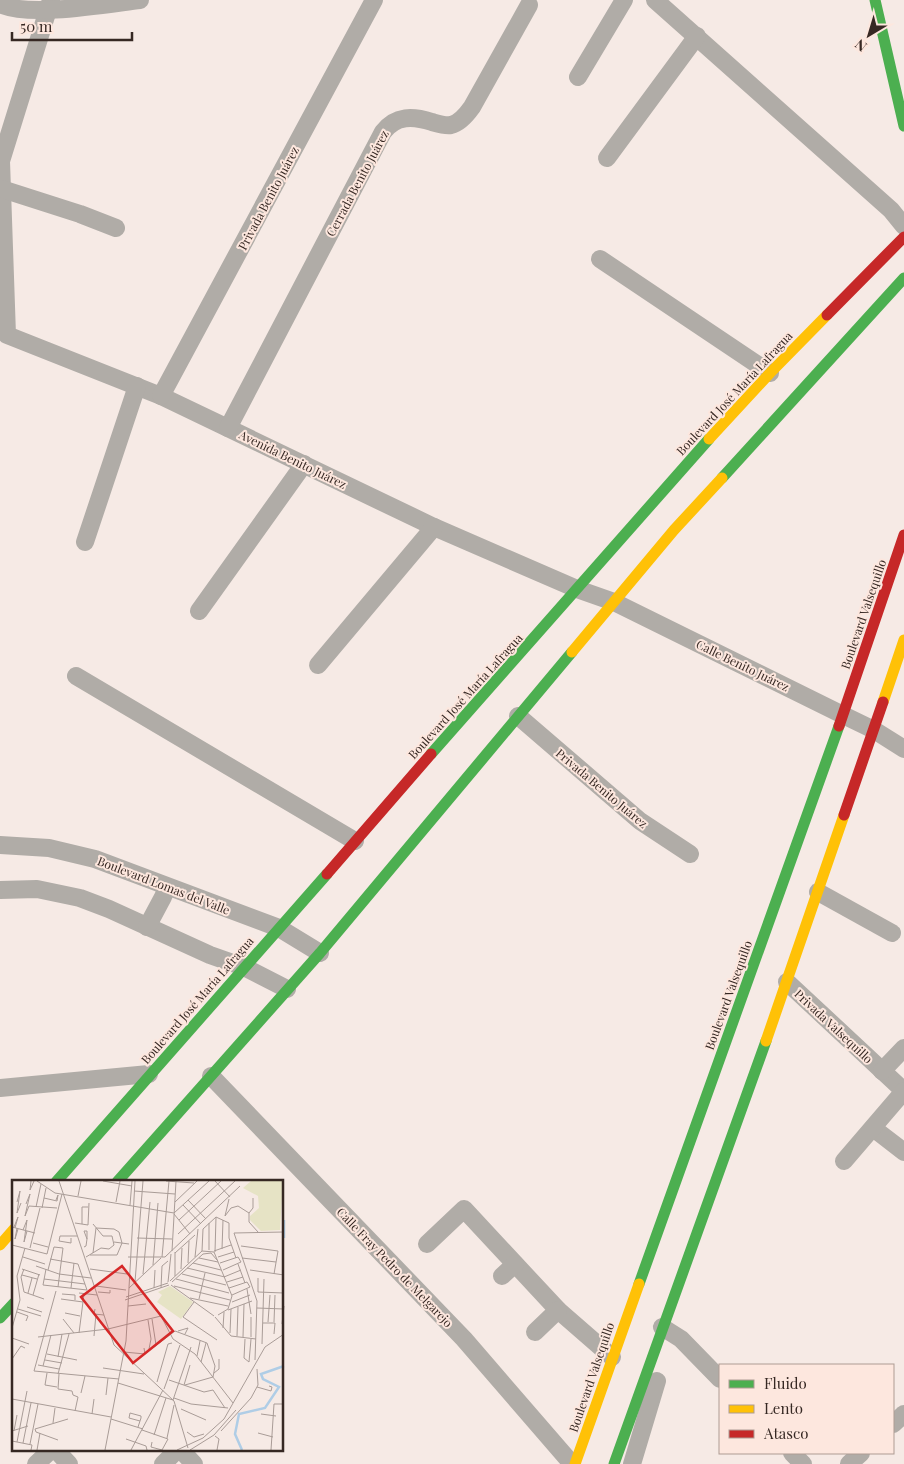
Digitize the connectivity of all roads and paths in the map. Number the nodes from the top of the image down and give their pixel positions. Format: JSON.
{"nodes":[{"id":1,"x":140,"y":0,"type":"edge"},
{"id":2,"x":374,"y":0,"type":"edge"},
{"id":3,"x":624,"y":0,"type":"edge"},
{"id":4,"x":655,"y":0,"type":"edge"},
{"id":5,"x":875,"y":0,"type":"edge"},
{"id":6,"x":0,"y":4,"type":"edge"},
{"id":7,"x":49,"y":5,"type":"edge"},
{"id":8,"x":529,"y":5,"type":"dead end"},
{"id":9,"x":697,"y":36,"type":"junction"},
{"id":10,"x":578,"y":77,"type":"dead end"},
{"id":11,"x":904,"y":126,"type":"edge"},
{"id":12,"x":607,"y":158,"type":"dead end"},
{"id":13,"x":0,"y":161,"type":"edge"},
{"id":14,"x":2,"y":189,"type":"junction"},
{"id":15,"x":904,"y":226,"type":"edge"},
{"id":16,"x":116,"y":228,"type":"dead end"},
{"id":17,"x":904,"y":237,"type":"edge"},
{"id":18,"x":600,"y":259,"type":"dead end"},
{"id":19,"x":904,"y":278,"type":"edge"},
{"id":20,"x":770,"y":373,"type":"junction"},
{"id":21,"x":137,"y":386,"type":"junction"},
{"id":22,"x":161,"y":396,"type":"junction"},
{"id":23,"x":228,"y":428,"type":"junction"},
{"id":24,"x":304,"y":464,"type":"junction"},
{"id":25,"x":434,"y":527,"type":"junction"},
{"id":26,"x":904,"y":535,"type":"edge"},
{"id":27,"x":85,"y":542,"type":"dead end"},
{"id":28,"x":577,"y":589,"type":"junction"},
{"id":29,"x":614,"y":602,"type":"junction"},
{"id":30,"x":199,"y":611,"type":"dead end"},
{"id":31,"x":904,"y":640,"type":"edge"},
{"id":32,"x":318,"y":665,"type":"dead end"},
{"id":33,"x":76,"y":676,"type":"dead end"},
{"id":34,"x":843,"y":714,"type":"junction"},
{"id":35,"x":518,"y":716,"type":"junction"},
{"id":36,"x":874,"y":730,"type":"junction"},
{"id":37,"x":904,"y":749,"type":"edge"},
{"id":38,"x":356,"y":841,"type":"junction"},
{"id":39,"x":0,"y":846,"type":"edge"},
{"id":40,"x":690,"y":854,"type":"dead end"},
{"id":41,"x":166,"y":887,"type":"junction"},
{"id":42,"x":0,"y":890,"type":"edge"},
{"id":43,"x":818,"y":892,"type":"junction"},
{"id":44,"x":147,"y":927,"type":"junction"},
{"id":45,"x":278,"y":928,"type":"junction"},
{"id":46,"x":892,"y":932,"type":"dead end"},
{"id":47,"x":320,"y":953,"type":"junction"},
{"id":48,"x":244,"y":967,"type":"junction"},
{"id":49,"x":786,"y":982,"type":"junction"},
{"id":50,"x":288,"y":989,"type":"junction"},
{"id":51,"x":904,"y":1048,"type":"edge"},
{"id":52,"x":882,"y":1071,"type":"junction"},
{"id":53,"x":149,"y":1074,"type":"junction"},
{"id":54,"x":211,"y":1076,"type":"junction"},
{"id":55,"x":0,"y":1088,"type":"edge"},
{"id":56,"x":904,"y":1091,"type":"edge"},
{"id":57,"x":873,"y":1128,"type":"junction"},
{"id":58,"x":904,"y":1152,"type":"edge"},
{"id":59,"x":844,"y":1161,"type":"dead end"},
{"id":60,"x":58,"y":1180,"type":"edge"},
{"id":61,"x":119,"y":1180,"type":"edge"},
{"id":62,"x":12,"y":1231,"type":"edge"},
{"id":63,"x":427,"y":1244,"type":"dead end"},
{"id":64,"x":0,"y":1245,"type":"edge"},
{"id":65,"x":515,"y":1264,"type":"junction"},
{"id":66,"x":502,"y":1276,"type":"dead end"},
{"id":67,"x":12,"y":1305,"type":"edge"},
{"id":68,"x":558,"y":1310,"type":"junction"},
{"id":69,"x":0,"y":1318,"type":"edge"},
{"id":70,"x":662,"y":1328,"type":"junction"},
{"id":71,"x":535,"y":1332,"type":"dead end"},
{"id":72,"x":612,"y":1357,"type":"junction"},
{"id":73,"x":661,"y":1370,"type":"dead end"},
{"id":74,"x":719,"y":1378,"type":"edge"},
{"id":75,"x":904,"y":1414,"type":"edge"},
{"id":76,"x":894,"y":1423,"type":"edge"},
{"id":77,"x":49,"y":1452,"type":"edge"},
{"id":78,"x":58,"y":1452,"type":"edge"},
{"id":79,"x":177,"y":1452,"type":"edge"},
{"id":80,"x":181,"y":1452,"type":"edge"},
{"id":81,"x":793,"y":1454,"type":"edge"},
{"id":82,"x":861,"y":1454,"type":"edge"},
{"id":83,"x":36,"y":1464,"type":"edge"},
{"id":84,"x":69,"y":1464,"type":"edge"},
{"id":85,"x":163,"y":1464,"type":"edge"},
{"id":86,"x":194,"y":1464,"type":"edge"},
{"id":87,"x":574,"y":1464,"type":"edge"},
{"id":88,"x":614,"y":1464,"type":"edge"},
{"id":89,"x":632,"y":1464,"type":"edge"},
{"id":90,"x":804,"y":1464,"type":"edge"},
{"id":91,"x":849,"y":1464,"type":"edge"}],
"edges":[{"from":1,"to":7,"type":"street"},
{"from":2,"to":22,"type":"street","name":"Privada Benito Juárez"},
{"from":3,"to":10,"type":"street"},
{"from":4,"to":9,"type":"street"},
{"from":5,"to":11,"type":"main road"},
{"from":6,"to":7,"type":"street"},
{"from":7,"to":13,"type":"street"},
{"from":8,"to":23,"type":"street","name":"Cerrada Benito Juárez"},
{"from":9,"to":12,"type":"street"},
{"from":9,"to":15,"type":"street"},
{"from":13,"to":14,"type":"street"},
{"from":14,"to":16,"type":"street"},
{"from":14,"to":21,"type":"street","name":"Avenida Benito Juárez"},
{"from":17,"to":20,"type":"main road","name":"Boulevard José María Lafragua"},
{"from":18,"to":20,"type":"street"},
{"from":19,"to":29,"type":"main road"},
{"from":20,"to":28,"type":"main road","name":"Boulevard José María Lafragua"},
{"from":21,"to":22,"type":"street","name":"Avenida Benito Juárez"},
{"from":21,"to":27,"type":"street"},
{"from":22,"to":23,"type":"street","name":"Avenida Benito Juárez"},
{"from":23,"to":24,"type":"street","name":"Avenida Benito Juárez"},
{"from":24,"to":25,"type":"street","name":"Avenida Benito Juárez"},
{"from":24,"to":30,"type":"street"},
{"from":25,"to":28,"type":"street","name":"Avenida Benito Juárez"},
{"from":25,"to":32,"type":"street"},
{"from":26,"to":34,"type":"main road","name":"Boulevard Valsequillo"},
{"from":28,"to":29,"type":"street","name":"Calle Benito Juárez"},
{"from":28,"to":38,"type":"main road","name":"Boulevard José María Lafragua"},
{"from":29,"to":34,"type":"street","name":"Calle Benito Juárez"},
{"from":29,"to":35,"type":"main road"},
{"from":31,"to":36,"type":"main road"},
{"from":33,"to":38,"type":"street"},
{"from":34,"to":36,"type":"street","name":"Calle Benito Juárez"},
{"from":34,"to":72,"type":"main road","name":"Boulevard Valsequillo"},
{"from":35,"to":40,"type":"street","name":"Privada Benito Juárez"},
{"from":35,"to":47,"type":"main road"},
{"from":36,"to":37,"type":"street","name":"Calle Benito Juárez"},
{"from":36,"to":43,"type":"main road"},
{"from":38,"to":45,"type":"main road","name":"Boulevard José María Lafragua"},
{"from":39,"to":41,"type":"street","name":"Boulevard Lomas del Valle"},
{"from":41,"to":44,"type":"street"},
{"from":41,"to":45,"type":"street","name":"Boulevard Lomas del Valle"},
{"from":42,"to":44,"type":"street"},
{"from":43,"to":46,"type":"street"},
{"from":43,"to":49,"type":"main road"},
{"from":44,"to":48,"type":"street"},
{"from":45,"to":47,"type":"street","name":"Boulevard Lomas del Valle"},
{"from":45,"to":48,"type":"main road","name":"Boulevard José María Lafragua"},
{"from":47,"to":50,"type":"main road"},
{"from":48,"to":50,"type":"street"},
{"from":48,"to":53,"type":"main road","name":"Boulevard José María Lafragua"},
{"from":49,"to":52,"type":"street","name":"Privada Valsequillo"},
{"from":49,"to":70,"type":"main road"},
{"from":50,"to":54,"type":"main road"},
{"from":51,"to":52,"type":"street","name":"Privada Valsequillo"},
{"from":52,"to":56,"type":"street","name":"Privada Valsequillo"},
{"from":53,"to":55,"type":"street"},
{"from":53,"to":60,"type":"main road","name":"Boulevard José María Lafragua"},
{"from":54,"to":61,"type":"main road"},
{"from":54,"to":87,"type":"street","name":"Calle Fray Pedro de Melgarejo"},
{"from":56,"to":57,"type":"street"},
{"from":57,"to":58,"type":"street"},
{"from":57,"to":59,"type":"street"},
{"from":62,"to":64,"type":"main road"},
{"from":63,"to":65,"type":"street"},
{"from":65,"to":66,"type":"street"},
{"from":65,"to":68,"type":"street"},
{"from":67,"to":69,"type":"main road"},
{"from":68,"to":71,"type":"street"},
{"from":68,"to":72,"type":"street"},
{"from":70,"to":74,"type":"street"},
{"from":70,"to":88,"type":"main road"},
{"from":72,"to":87,"type":"main road","name":"Boulevard Valsequillo"},
{"from":73,"to":89,"type":"street"},
{"from":75,"to":76,"type":"street"},
{"from":77,"to":83,"type":"street"},
{"from":78,"to":84,"type":"street"},
{"from":79,"to":85,"type":"street"},
{"from":80,"to":86,"type":"street"},
{"from":81,"to":90,"type":"street"},
{"from":82,"to":91,"type":"street"}]}
